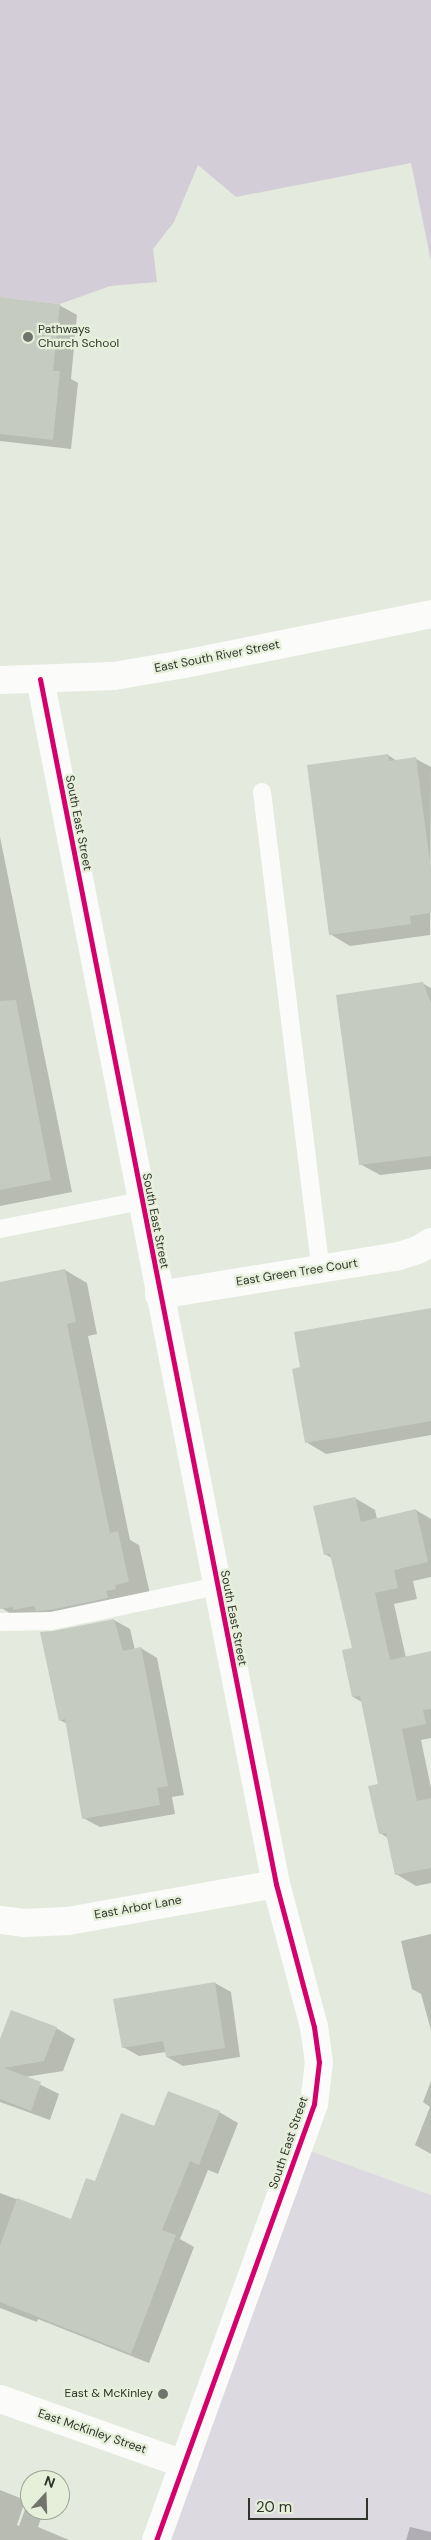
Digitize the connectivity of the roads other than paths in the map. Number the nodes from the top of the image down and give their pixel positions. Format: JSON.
{"nodes":[{"id":1,"x":431,"y":614,"type":"edge"},
{"id":2,"x":40,"y":679,"type":"junction"},
{"id":3,"x":0,"y":680,"type":"edge"},
{"id":4,"x":262,"y":792,"type":"dead end"},
{"id":5,"x":141,"y":1201,"type":"junction"},
{"id":6,"x":0,"y":1228,"type":"edge"},
{"id":7,"x":431,"y":1242,"type":"edge"},
{"id":8,"x":320,"y":1270,"type":"junction"},
{"id":9,"x":159,"y":1296,"type":"junction"},
{"id":10,"x":217,"y":1586,"type":"junction"},
{"id":11,"x":0,"y":1622,"type":"edge"},
{"id":12,"x":276,"y":1884,"type":"junction"},
{"id":13,"x":0,"y":1920,"type":"edge"},
{"id":14,"x":0,"y":2399,"type":"edge"},
{"id":15,"x":184,"y":2464,"type":"junction"},
{"id":16,"x":156,"y":2540,"type":"edge"}],
"edges":[{"from":1,"to":2,"type":"street","name":"East South River Street"},
{"from":2,"to":3,"type":"street","name":"East South River Street"},
{"from":2,"to":5,"type":"street","name":"South East Street"},
{"from":4,"to":8,"type":"lane"},
{"from":5,"to":6,"type":"lane"},
{"from":5,"to":9,"type":"street","name":"South East Street"},
{"from":7,"to":8,"type":"street","name":"East Green Tree Court"},
{"from":8,"to":9,"type":"street","name":"East Green Tree Court"},
{"from":9,"to":10,"type":"street","name":"South East Street"},
{"from":10,"to":11,"type":"lane"},
{"from":10,"to":12,"type":"street","name":"South East Street"},
{"from":12,"to":13,"type":"street","name":"East Arbor Lane"},
{"from":12,"to":15,"type":"street","name":"South East Street"},
{"from":14,"to":15,"type":"street","name":"East McKinley Street"},
{"from":15,"to":16,"type":"street","name":"South East Street"}]}
